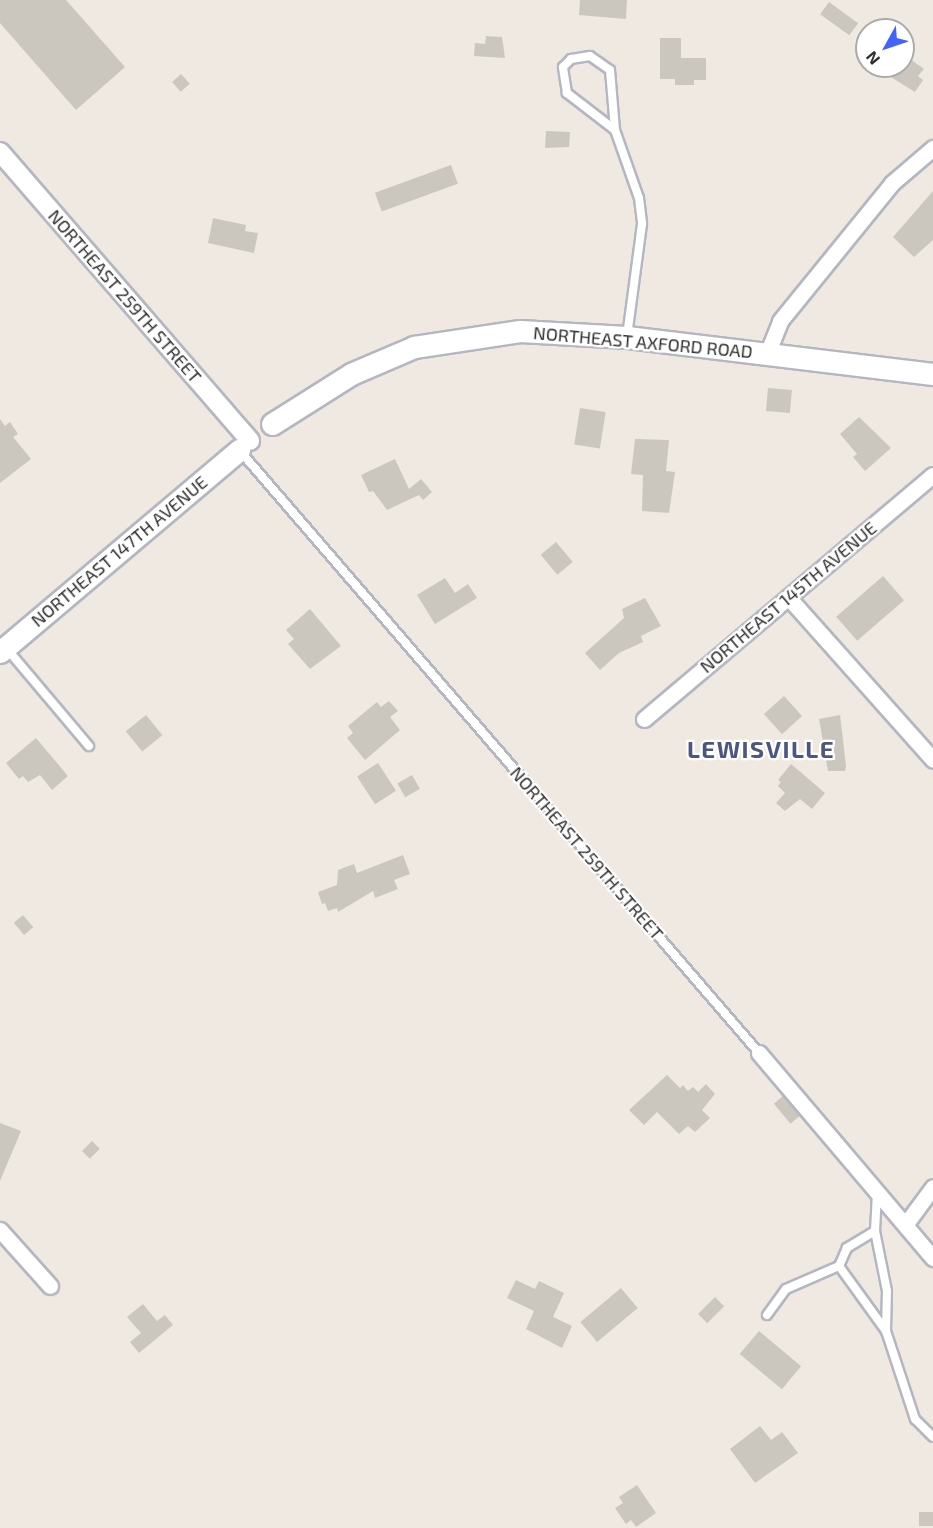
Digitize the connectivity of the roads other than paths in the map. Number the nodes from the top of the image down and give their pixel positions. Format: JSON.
{"nodes":[{"id":1,"x":615,"y":130,"type":"junction"},
{"id":2,"x":933,"y":148,"type":"edge"},
{"id":3,"x":0,"y":152,"type":"edge"},
{"id":4,"x":627,"y":337,"type":"junction"},
{"id":5,"x":767,"y":354,"type":"junction"},
{"id":6,"x":933,"y":374,"type":"edge"},
{"id":7,"x":272,"y":424,"type":"joint"},
{"id":8,"x":244,"y":446,"type":"junction"},
{"id":9,"x":933,"y":475,"type":"edge"},
{"id":10,"x":788,"y":597,"type":"junction"},
{"id":11,"x":3,"y":650,"type":"edge"},
{"id":12,"x":644,"y":719,"type":"dead end"},
{"id":13,"x":89,"y":746,"type":"dead end"},
{"id":14,"x":933,"y":760,"type":"edge"},
{"id":15,"x":759,"y":1053,"type":"joint"},
{"id":16,"x":933,"y":1187,"type":"edge"},
{"id":17,"x":877,"y":1193,"type":"junction"},
{"id":18,"x":905,"y":1225,"type":"junction"},
{"id":19,"x":0,"y":1230,"type":"edge"},
{"id":20,"x":874,"y":1231,"type":"junction"},
{"id":21,"x":933,"y":1258,"type":"edge"},
{"id":22,"x":839,"y":1266,"type":"junction"},
{"id":23,"x":50,"y":1286,"type":"dead end"},
{"id":24,"x":767,"y":1316,"type":"dead end"},
{"id":25,"x":886,"y":1331,"type":"junction"},
{"id":26,"x":933,"y":1437,"type":"edge"}],
"edges":[{"from":1,"to":1,"type":"lane"},
{"from":1,"to":4,"type":"lane"},
{"from":2,"to":5,"type":"street"},
{"from":3,"to":8,"type":"street","name":"NORTHEAST 259TH STREET"},
{"from":4,"to":5,"type":"main road","name":"NORTHEAST AXFORD ROAD"},
{"from":4,"to":7,"type":"main road","name":"NORTHEAST AXFORD ROAD"},
{"from":5,"to":6,"type":"main road","name":"NORTHEAST AXFORD ROAD"},
{"from":7,"to":8,"type":"street","name":"NORTHEAST AXFORD ROAD"},
{"from":8,"to":11,"type":"main road","name":"NORTHEAST 147TH AVENUE"},
{"from":8,"to":15,"type":"lane","name":"NORTHEAST 259TH STREET"},
{"from":9,"to":10,"type":"street","name":"NORTHEAST 145TH AVENUE"},
{"from":10,"to":12,"type":"street","name":"NORTHEAST 145TH AVENUE"},
{"from":10,"to":14,"type":"street"},
{"from":11,"to":13,"type":"lane"},
{"from":15,"to":17,"type":"street","name":"NORTHEAST 259TH STREET"},
{"from":16,"to":18,"type":"street"},
{"from":17,"to":18,"type":"street","name":"NORTHEAST 259TH STREET"},
{"from":17,"to":20,"type":"lane"},
{"from":18,"to":21,"type":"street","name":"NORTHEAST 259TH STREET"},
{"from":19,"to":23,"type":"street"},
{"from":20,"to":22,"type":"lane"},
{"from":20,"to":25,"type":"lane"},
{"from":22,"to":24,"type":"lane"},
{"from":22,"to":25,"type":"lane"},
{"from":25,"to":26,"type":"lane"}]}
